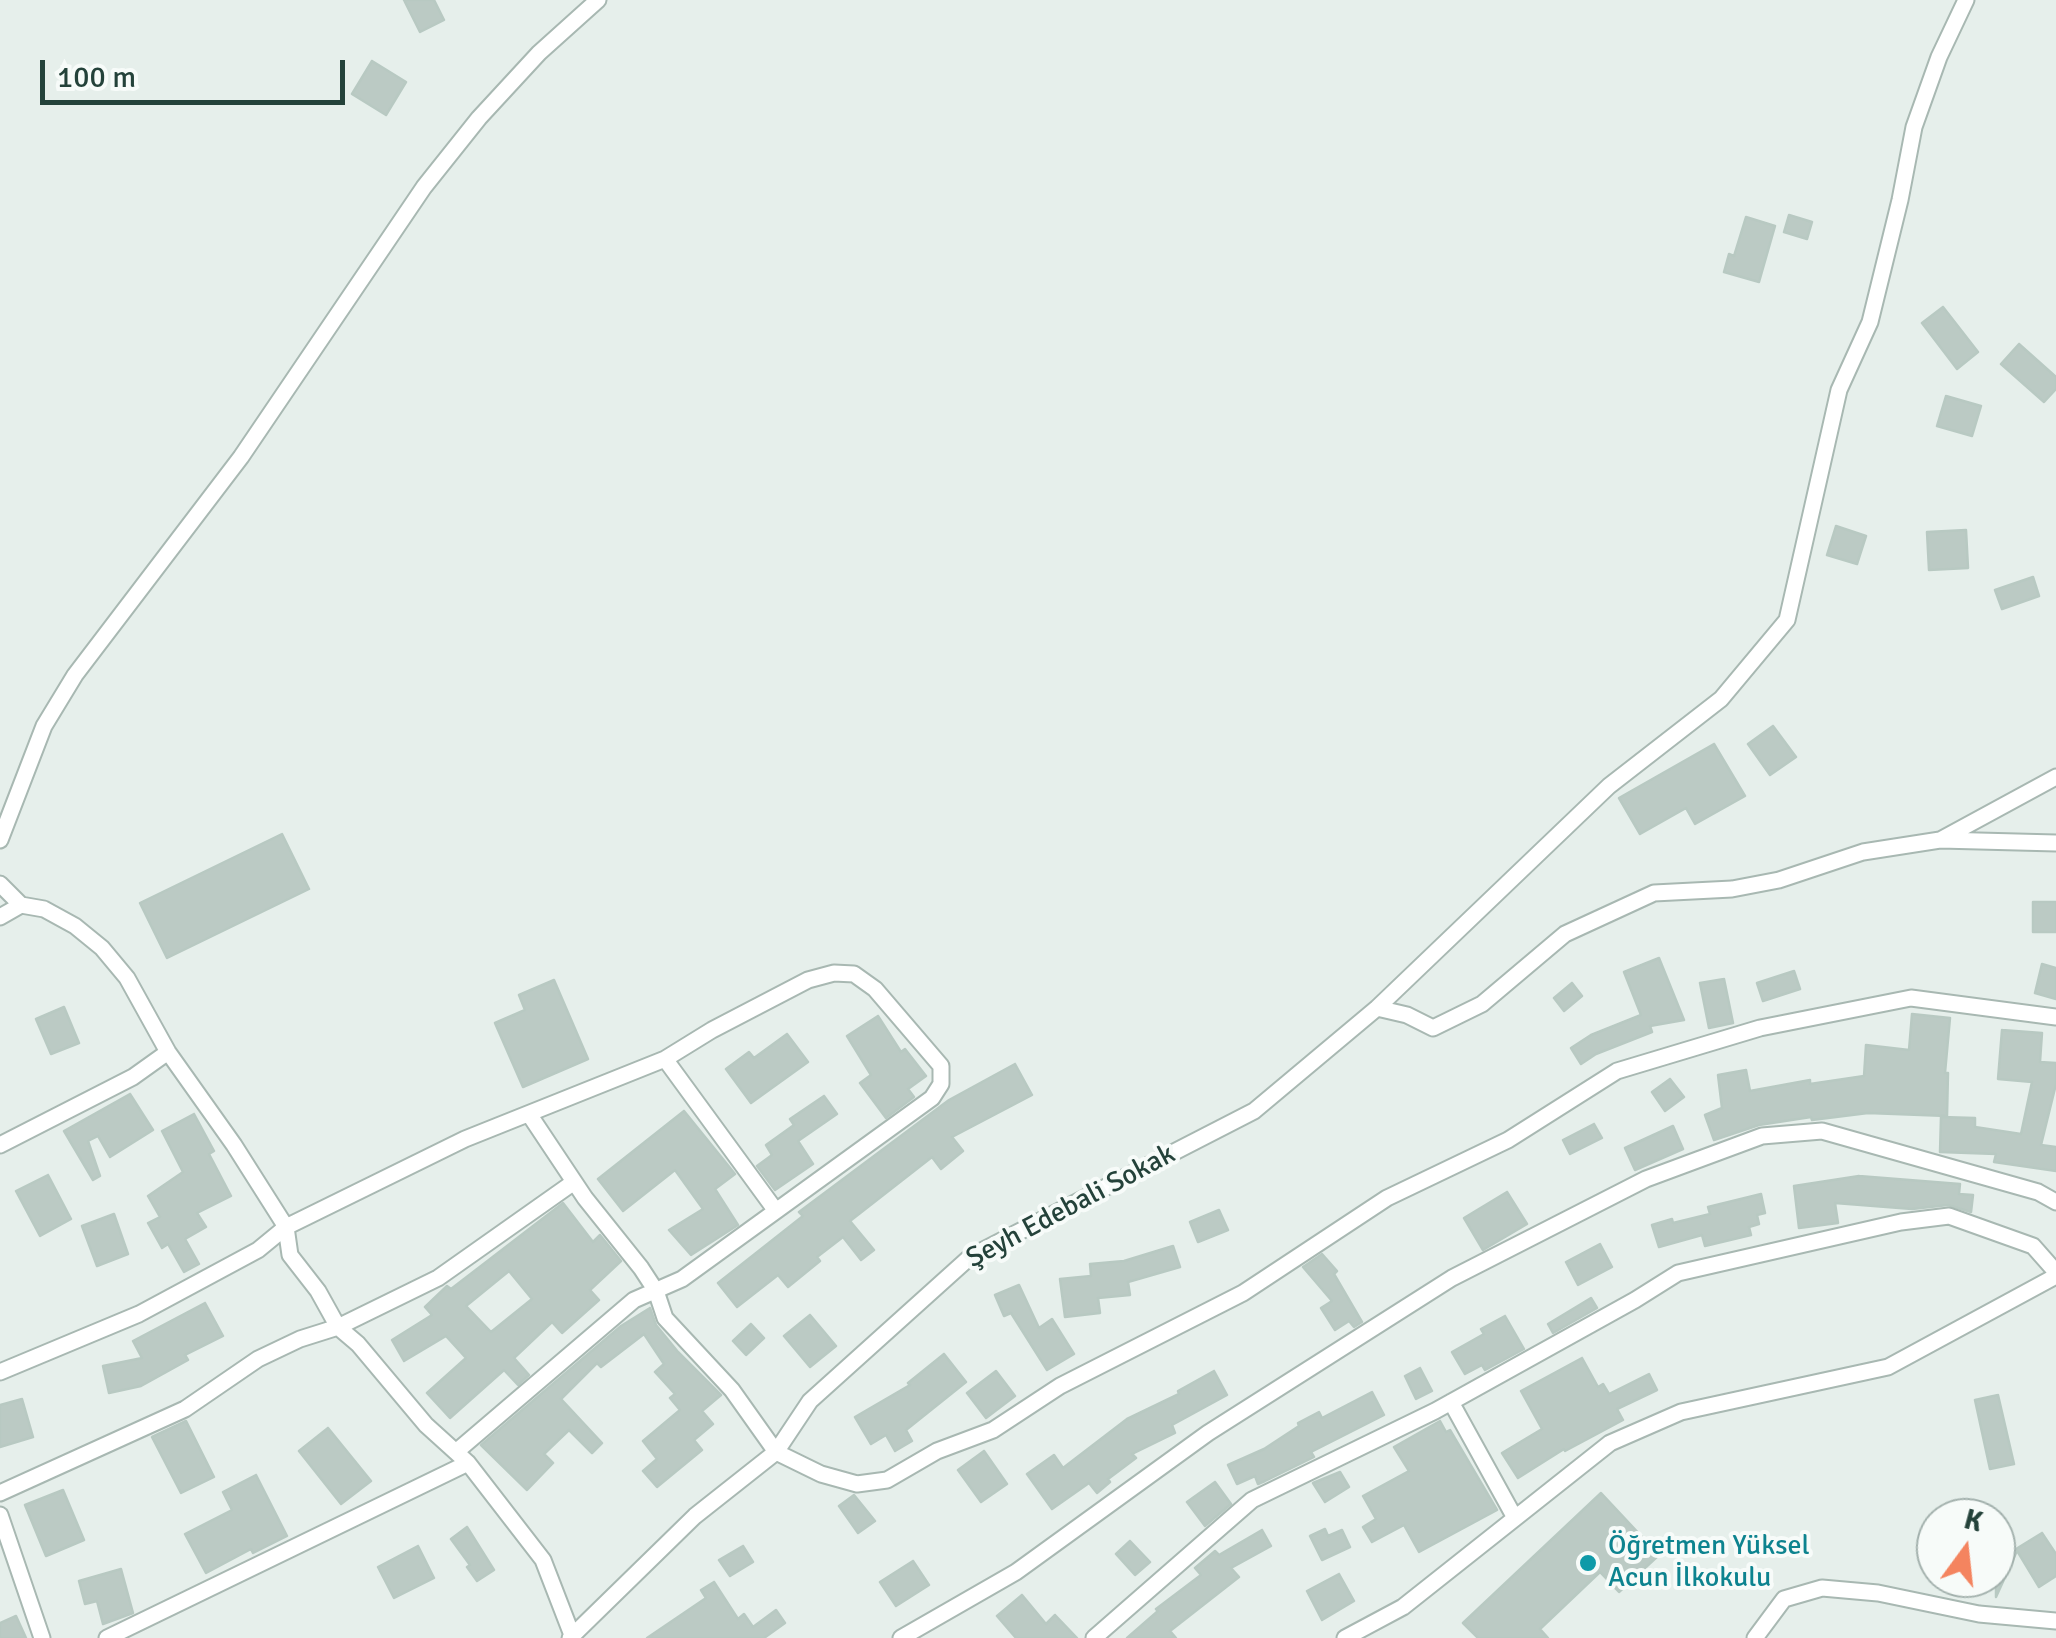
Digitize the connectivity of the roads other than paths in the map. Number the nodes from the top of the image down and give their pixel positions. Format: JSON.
{"nodes":[{"id":1,"x":598,"y":0,"type":"edge"},
{"id":2,"x":1966,"y":0,"type":"edge"},
{"id":3,"x":2056,"y":776,"type":"edge"},
{"id":4,"x":0,"y":840,"type":"edge"},
{"id":5,"x":1940,"y":840,"type":"junction"},
{"id":6,"x":2056,"y":843,"type":"edge"},
{"id":7,"x":0,"y":884,"type":"edge"},
{"id":8,"x":21,"y":905,"type":"junction"},
{"id":9,"x":0,"y":917,"type":"edge"},
{"id":10,"x":1376,"y":1008,"type":"junction"},
{"id":11,"x":2056,"y":1017,"type":"edge"},
{"id":12,"x":168,"y":1052,"type":"junction"},
{"id":13,"x":665,"y":1059,"type":"junction"},
{"id":14,"x":528,"y":1114,"type":"junction"},
{"id":15,"x":0,"y":1145,"type":"edge"},
{"id":16,"x":574,"y":1182,"type":"junction"},
{"id":17,"x":2056,"y":1202,"type":"edge"},
{"id":18,"x":776,"y":1211,"type":"junction"},
{"id":19,"x":286,"y":1227,"type":"junction"},
{"id":20,"x":2056,"y":1274,"type":"edge"},
{"id":21,"x":656,"y":1291,"type":"junction"},
{"id":22,"x":338,"y":1328,"type":"junction"},
{"id":23,"x":0,"y":1372,"type":"edge"},
{"id":24,"x":1451,"y":1402,"type":"junction"},
{"id":25,"x":776,"y":1452,"type":"junction"},
{"id":26,"x":463,"y":1457,"type":"junction"},
{"id":27,"x":0,"y":1493,"type":"edge"},
{"id":28,"x":0,"y":1515,"type":"edge"},
{"id":29,"x":1516,"y":1518,"type":"junction"},
{"id":30,"x":2056,"y":1621,"type":"edge"},
{"id":31,"x":571,"y":1637,"type":"edge"},
{"id":32,"x":42,"y":1638,"type":"edge"},
{"id":33,"x":107,"y":1638,"type":"edge"},
{"id":34,"x":901,"y":1638,"type":"edge"},
{"id":35,"x":1094,"y":1638,"type":"edge"},
{"id":36,"x":1344,"y":1638,"type":"edge"},
{"id":37,"x":1755,"y":1638,"type":"edge"}],
"edges":[{"from":1,"to":4,"type":"street"},
{"from":2,"to":10,"type":"street","name":"Şeyh Edebali Sokak"},
{"from":3,"to":5,"type":"street"},
{"from":5,"to":6,"type":"street"},
{"from":5,"to":10,"type":"street"},
{"from":7,"to":8,"type":"street"},
{"from":8,"to":9,"type":"street"},
{"from":8,"to":12,"type":"street"},
{"from":10,"to":25,"type":"street","name":"Şeyh Edebali Sokak"},
{"from":11,"to":25,"type":"street"},
{"from":12,"to":15,"type":"street"},
{"from":12,"to":19,"type":"street"},
{"from":13,"to":14,"type":"street"},
{"from":13,"to":18,"type":"street"},
{"from":13,"to":18,"type":"street"},
{"from":14,"to":16,"type":"street"},
{"from":14,"to":19,"type":"street"},
{"from":16,"to":21,"type":"street"},
{"from":16,"to":22,"type":"street"},
{"from":17,"to":34,"type":"street"},
{"from":18,"to":21,"type":"street"},
{"from":19,"to":22,"type":"street"},
{"from":19,"to":23,"type":"street"},
{"from":20,"to":24,"type":"street"},
{"from":20,"to":29,"type":"street"},
{"from":21,"to":25,"type":"street"},
{"from":21,"to":26,"type":"street"},
{"from":22,"to":26,"type":"street"},
{"from":22,"to":27,"type":"street"},
{"from":24,"to":29,"type":"street"},
{"from":24,"to":35,"type":"street"},
{"from":25,"to":31,"type":"street","name":"Şeyh Edebali Sokak"},
{"from":26,"to":31,"type":"street"},
{"from":26,"to":33,"type":"street"},
{"from":28,"to":32,"type":"street"},
{"from":29,"to":36,"type":"street"},
{"from":30,"to":37,"type":"street"}]}
